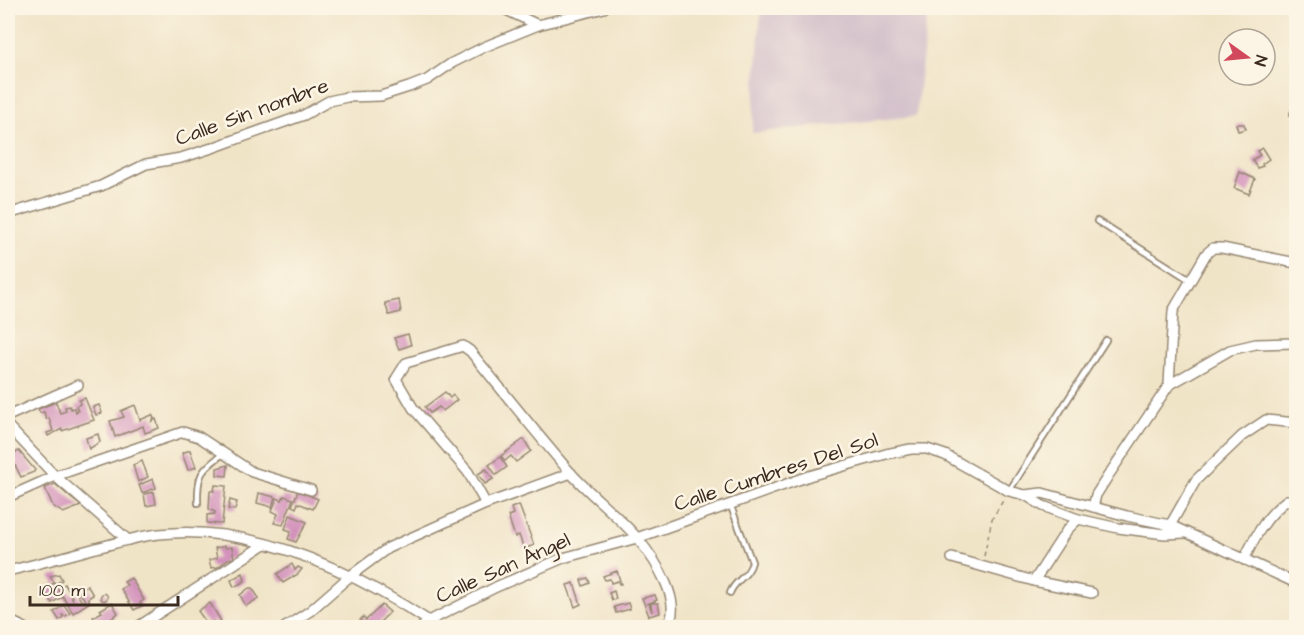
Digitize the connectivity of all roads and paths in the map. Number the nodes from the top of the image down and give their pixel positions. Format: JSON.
{"nodes":[{"id":1,"x":502,"y":8,"type":"edge"},
{"id":2,"x":604,"y":8,"type":"edge"},
{"id":3,"x":538,"y":25,"type":"junction"},
{"id":4,"x":8,"y":214,"type":"edge"},
{"id":5,"x":1097,"y":221,"type":"dead end"},
{"id":6,"x":1296,"y":263,"type":"edge"},
{"id":7,"x":1190,"y":280,"type":"junction"},
{"id":8,"x":1106,"y":339,"type":"dead end"},
{"id":9,"x":1296,"y":343,"type":"edge"},
{"id":10,"x":78,"y":385,"type":"dead end"},
{"id":11,"x":1169,"y":385,"type":"junction"},
{"id":12,"x":8,"y":416,"type":"edge"},
{"id":13,"x":1296,"y":423,"type":"edge"},
{"id":14,"x":8,"y":426,"type":"edge"},
{"id":15,"x":224,"y":453,"type":"junction"},
{"id":16,"x":571,"y":473,"type":"junction"},
{"id":17,"x":55,"y":476,"type":"junction"},
{"id":18,"x":312,"y":490,"type":"dead end"},
{"id":19,"x":1009,"y":490,"type":"junction"},
{"id":20,"x":1025,"y":495,"type":"junction"},
{"id":21,"x":8,"y":497,"type":"edge"},
{"id":22,"x":1296,"y":502,"type":"edge"},
{"id":23,"x":198,"y":503,"type":"dead end"},
{"id":24,"x":486,"y":504,"type":"junction"},
{"id":25,"x":730,"y":504,"type":"junction"},
{"id":26,"x":1093,"y":507,"type":"junction"},
{"id":27,"x":1078,"y":519,"type":"junction"},
{"id":28,"x":1168,"y":529,"type":"junction"},
{"id":29,"x":637,"y":538,"type":"junction"},
{"id":30,"x":128,"y":540,"type":"junction"},
{"id":31,"x":265,"y":544,"type":"junction"},
{"id":32,"x":952,"y":558,"type":"dead end"},
{"id":33,"x":1244,"y":560,"type":"junction"},
{"id":34,"x":981,"y":566,"type":"junction"},
{"id":35,"x":8,"y":572,"type":"edge"},
{"id":36,"x":350,"y":576,"type":"junction"},
{"id":37,"x":1034,"y":581,"type":"junction"},
{"id":38,"x":1296,"y":583,"type":"edge"},
{"id":39,"x":730,"y":593,"type":"dead end"},
{"id":40,"x":1092,"y":593,"type":"dead end"},
{"id":41,"x":8,"y":620,"type":"edge"},
{"id":42,"x":429,"y":621,"type":"junction"},
{"id":43,"x":25,"y":627,"type":"edge"},
{"id":44,"x":136,"y":627,"type":"edge"},
{"id":45,"x":284,"y":627,"type":"edge"},
{"id":46,"x":421,"y":627,"type":"edge"},
{"id":47,"x":665,"y":627,"type":"edge"}],
"edges":[{"from":1,"to":3,"type":"street"},
{"from":2,"to":3,"type":"street","name":"Calle Sin nombre"},
{"from":3,"to":4,"type":"street","name":"Calle Sin nombre"},
{"from":5,"to":7,"type":"lane"},
{"from":6,"to":7,"type":"street"},
{"from":7,"to":11,"type":"street"},
{"from":8,"to":19,"type":"lane"},
{"from":9,"to":11,"type":"street"},
{"from":10,"to":12,"type":"street"},
{"from":11,"to":26,"type":"street"},
{"from":13,"to":28,"type":"street"},
{"from":14,"to":17,"type":"street"},
{"from":15,"to":17,"type":"street"},
{"from":15,"to":18,"type":"street"},
{"from":15,"to":23,"type":"lane"},
{"from":16,"to":24,"type":"street"},
{"from":16,"to":24,"type":"street"},
{"from":16,"to":29,"type":"street"},
{"from":17,"to":21,"type":"street"},
{"from":17,"to":30,"type":"street"},
{"from":19,"to":20,"type":"street","name":"Calle Cumbres Del Sol"},
{"from":19,"to":25,"type":"street","name":"Calle Cumbres Del Sol"},
{"from":19,"to":34,"type":"path"},
{"from":20,"to":26,"type":"street","name":"Calle Cumbres Del Sol"},
{"from":20,"to":27,"type":"street","name":"Calle Cumbres Del Sol"},
{"from":22,"to":33,"type":"street"},
{"from":24,"to":36,"type":"street"},
{"from":25,"to":29,"type":"street","name":"Calle Cumbres Del Sol"},
{"from":25,"to":39,"type":"lane"},
{"from":26,"to":28,"type":"street","name":"Calle Cumbres Del Sol"},
{"from":27,"to":28,"type":"street","name":"Calle Cumbres Del Sol"},
{"from":27,"to":37,"type":"street"},
{"from":28,"to":33,"type":"street","name":"Calle Cumbres Del Sol"},
{"from":29,"to":42,"type":"street","name":"Calle San Ángel"},
{"from":29,"to":47,"type":"street"},
{"from":30,"to":31,"type":"street"},
{"from":30,"to":35,"type":"street"},
{"from":31,"to":36,"type":"street"},
{"from":31,"to":44,"type":"street"},
{"from":32,"to":34,"type":"street"},
{"from":33,"to":38,"type":"street","name":"Calle Cumbres Del Sol"},
{"from":34,"to":37,"type":"street"},
{"from":36,"to":42,"type":"street"},
{"from":36,"to":45,"type":"street"},
{"from":37,"to":40,"type":"street"},
{"from":41,"to":43,"type":"street"},
{"from":42,"to":46,"type":"street","name":"Calle San Ángel"}]}
